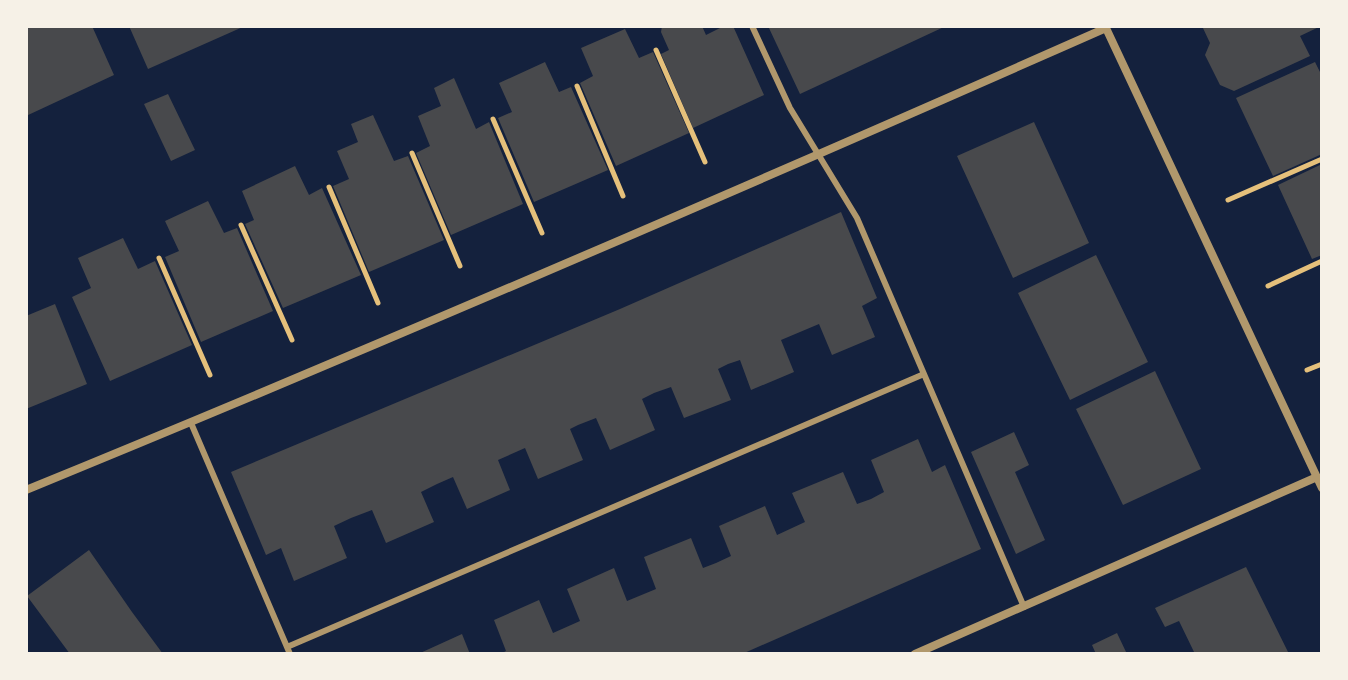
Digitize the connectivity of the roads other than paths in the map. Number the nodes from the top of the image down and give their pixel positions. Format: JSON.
{"nodes":[{"id":1,"x":752,"y":26,"type":"edge"},
{"id":2,"x":1105,"y":27,"type":"edge"},
{"id":3,"x":819,"y":155,"type":"junction"},
{"id":4,"x":924,"y":374,"type":"junction"},
{"id":5,"x":191,"y":423,"type":"junction"},
{"id":6,"x":1317,"y":477,"type":"junction"},
{"id":7,"x":1322,"y":488,"type":"edge"},
{"id":8,"x":26,"y":490,"type":"edge"},
{"id":9,"x":1024,"y":607,"type":"junction"},
{"id":10,"x":288,"y":651,"type":"edge"},
{"id":11,"x":915,"y":654,"type":"edge"}],
"edges":[{"from":1,"to":3,"type":"lane"},
{"from":2,"to":3,"type":"street"},
{"from":2,"to":6,"type":"street"},
{"from":3,"to":4,"type":"lane"},
{"from":3,"to":5,"type":"street"},
{"from":4,"to":9,"type":"lane"},
{"from":4,"to":10,"type":"lane"},
{"from":5,"to":8,"type":"street"},
{"from":5,"to":10,"type":"lane"},
{"from":6,"to":7,"type":"street"},
{"from":6,"to":9,"type":"street"},
{"from":9,"to":11,"type":"street"}]}
